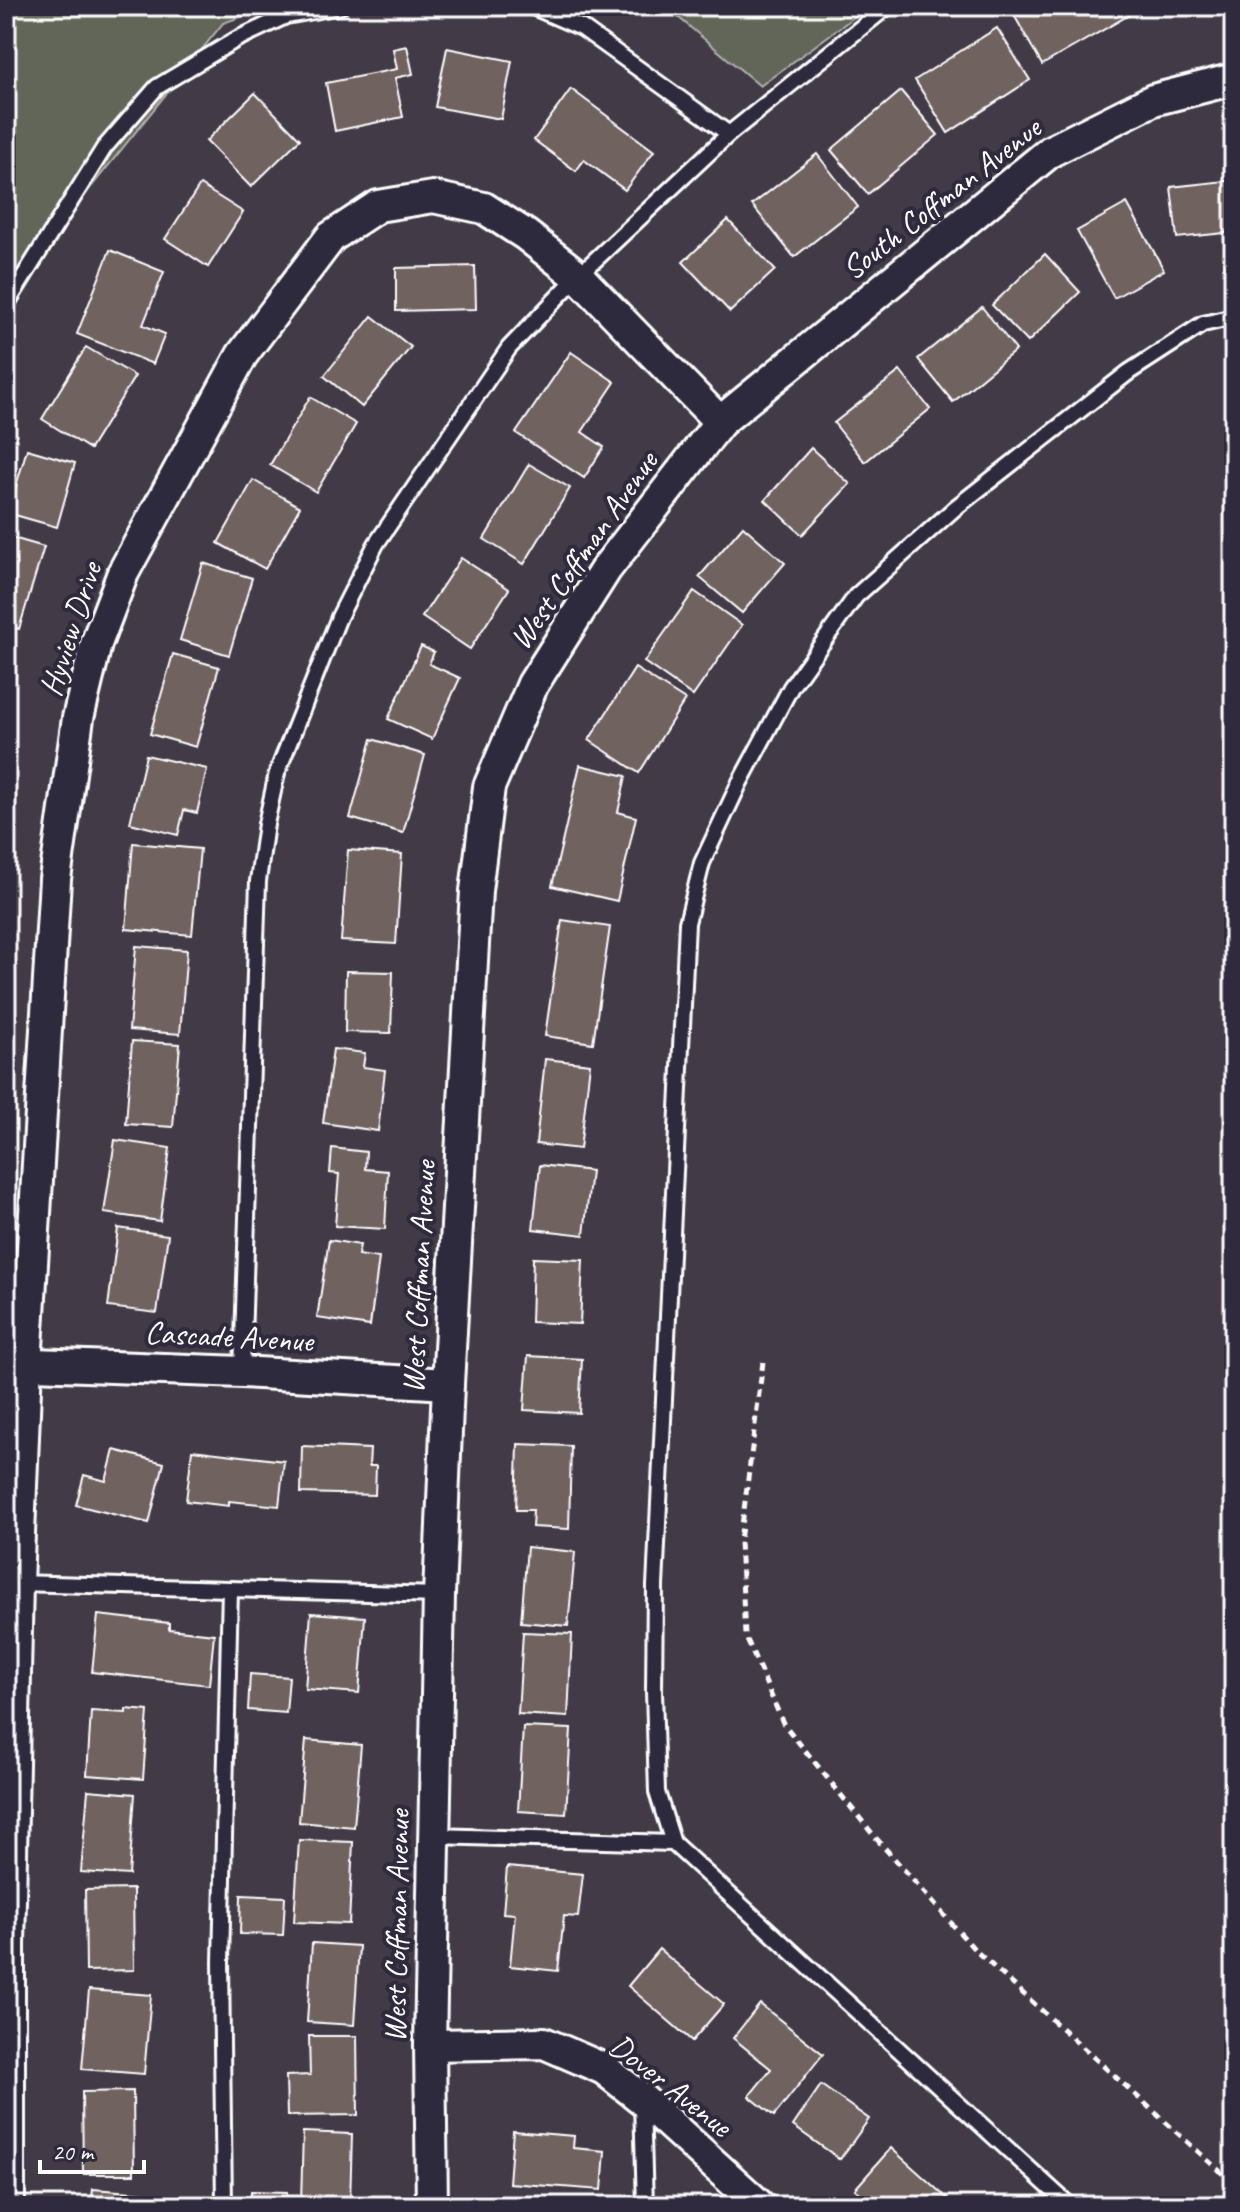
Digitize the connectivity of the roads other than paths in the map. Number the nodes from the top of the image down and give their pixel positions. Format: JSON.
{"nodes":[{"id":1,"x":341,"y":6,"type":"edge"},
{"id":2,"x":531,"y":6,"type":"edge"},
{"id":3,"x":888,"y":6,"type":"edge"},
{"id":4,"x":1234,"y":79,"type":"edge"},
{"id":5,"x":729,"y":134,"type":"junction"},
{"id":6,"x":578,"y":276,"type":"junction"},
{"id":7,"x":6,"y":305,"type":"edge"},
{"id":8,"x":1234,"y":317,"type":"edge"},
{"id":9,"x":720,"y":422,"type":"junction"},
{"id":10,"x":16,"y":1363,"type":"edge"},
{"id":11,"x":242,"y":1372,"type":"junction"},
{"id":12,"x":448,"y":1384,"type":"junction"},
{"id":13,"x":17,"y":1583,"type":"junction"},
{"id":14,"x":230,"y":1589,"type":"junction"},
{"id":15,"x":439,"y":1595,"type":"junction"},
{"id":16,"x":434,"y":1836,"type":"junction"},
{"id":17,"x":673,"y":1843,"type":"junction"},
{"id":18,"x":430,"y":2045,"type":"junction"},
{"id":19,"x":642,"y":2099,"type":"junction"},
{"id":20,"x":9,"y":2206,"type":"edge"},
{"id":21,"x":224,"y":2206,"type":"edge"},
{"id":22,"x":432,"y":2206,"type":"edge"},
{"id":23,"x":645,"y":2206,"type":"edge"},
{"id":24,"x":760,"y":2206,"type":"edge"},
{"id":25,"x":1070,"y":2206,"type":"edge"}],
"edges":[{"from":1,"to":7,"type":"lane"},
{"from":2,"to":5,"type":"lane"},
{"from":3,"to":5,"type":"lane"},
{"from":4,"to":9,"type":"street","name":"South Coffman Avenue"},
{"from":5,"to":6,"type":"lane"},
{"from":6,"to":9,"type":"street","name":"Hyview Drive"},
{"from":6,"to":10,"type":"street","name":"Hyview Drive"},
{"from":6,"to":11,"type":"lane"},
{"from":8,"to":17,"type":"lane"},
{"from":9,"to":12,"type":"street","name":"West Coffman Avenue"},
{"from":10,"to":11,"type":"street","name":"Cascade Avenue"},
{"from":10,"to":13,"type":"street","name":"Hyview Drive"},
{"from":11,"to":12,"type":"street","name":"Cascade Avenue"},
{"from":12,"to":15,"type":"street","name":"West Coffman Avenue"},
{"from":13,"to":14,"type":"lane"},
{"from":13,"to":20,"type":"street","name":"Hyview Drive"},
{"from":14,"to":15,"type":"lane"},
{"from":14,"to":21,"type":"lane"},
{"from":15,"to":16,"type":"street","name":"West Coffman Avenue"},
{"from":16,"to":17,"type":"lane"},
{"from":16,"to":18,"type":"street","name":"West Coffman Avenue"},
{"from":17,"to":25,"type":"lane"},
{"from":18,"to":19,"type":"street","name":"Dover Avenue"},
{"from":18,"to":22,"type":"street","name":"West Coffman Avenue"},
{"from":19,"to":23,"type":"lane"},
{"from":19,"to":24,"type":"street","name":"Dover Avenue"}]}
